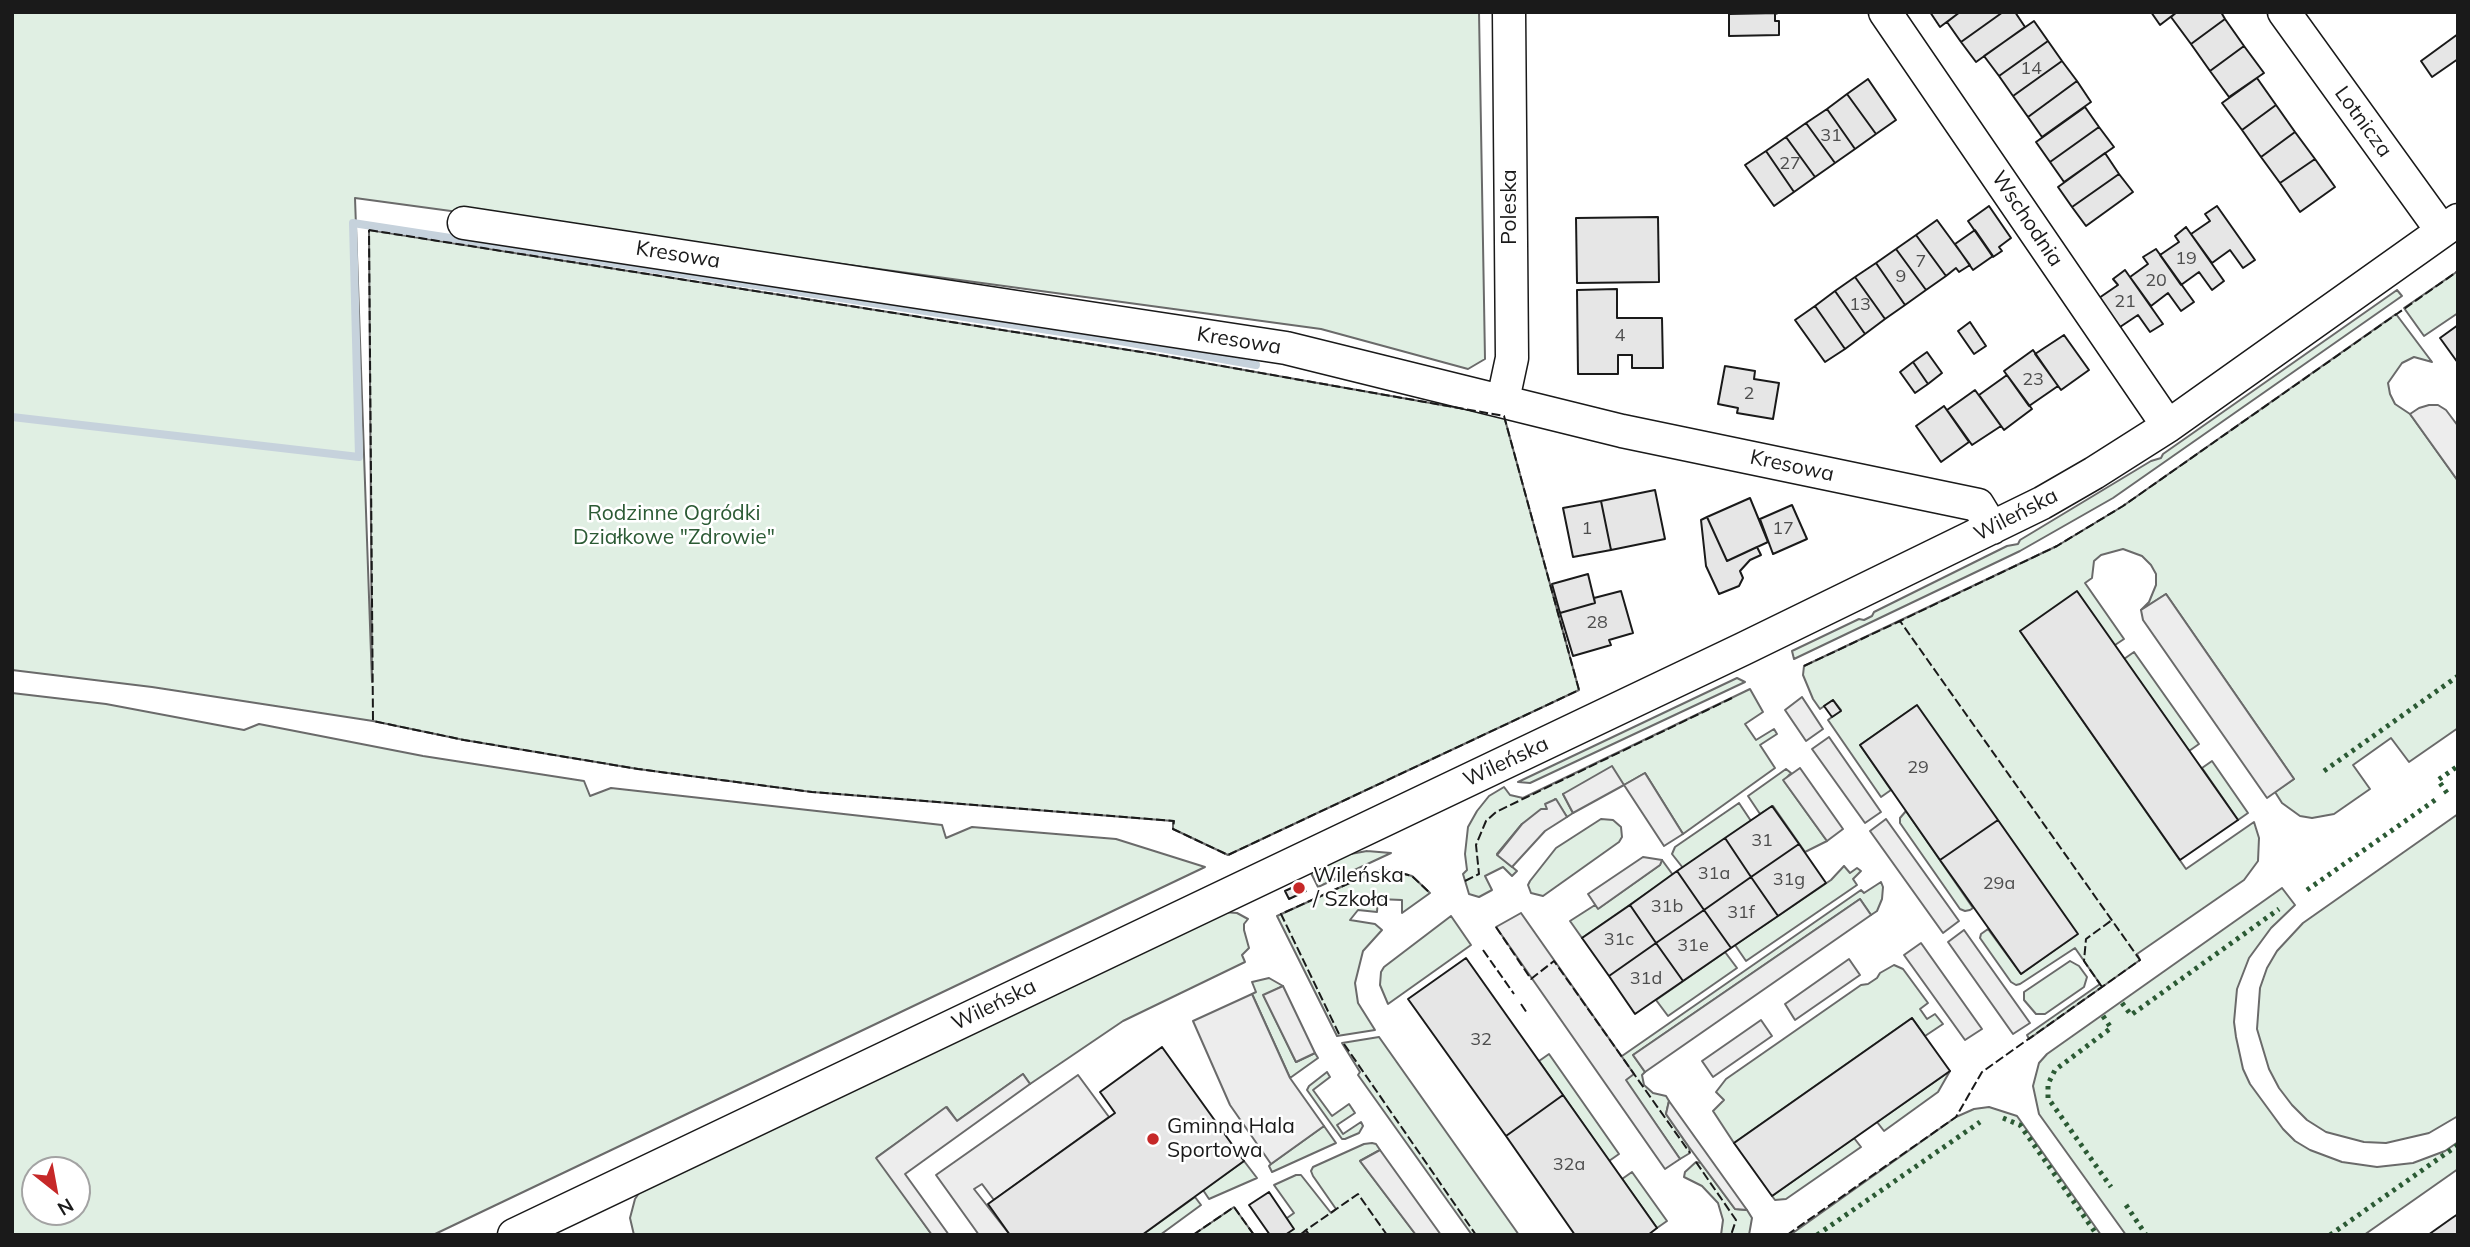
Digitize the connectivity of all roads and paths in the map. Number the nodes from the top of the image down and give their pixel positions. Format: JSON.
{"nodes":[{"id":1,"x":1509,"y":12,"type":"edge"},
{"id":2,"x":1885,"y":12,"type":"edge"},
{"id":3,"x":2284,"y":12,"type":"edge"},
{"id":4,"x":464,"y":223,"type":"dead end"},
{"id":5,"x":2450,"y":225,"type":"edge"},
{"id":6,"x":1503,"y":400,"type":"junction"},
{"id":7,"x":2168,"y":426,"type":"junction"},
{"id":8,"x":1992,"y":528,"type":"junction"},
{"id":9,"x":514,"y":1235,"type":"edge"}],
"edges":[{"from":1,"to":6,"type":"street","name":"Poleska"},
{"from":2,"to":7,"type":"street","name":"Wschodnia"},
{"from":3,"to":5,"type":"street","name":"Lotnicza"},
{"from":4,"to":6,"type":"street","name":"Kresowa"},
{"from":5,"to":7,"type":"street","name":"Wileńska"},
{"from":6,"to":8,"type":"street","name":"Kresowa"},
{"from":7,"to":8,"type":"street","name":"Wileńska"},
{"from":8,"to":9,"type":"street","name":"Wileńska"}]}
